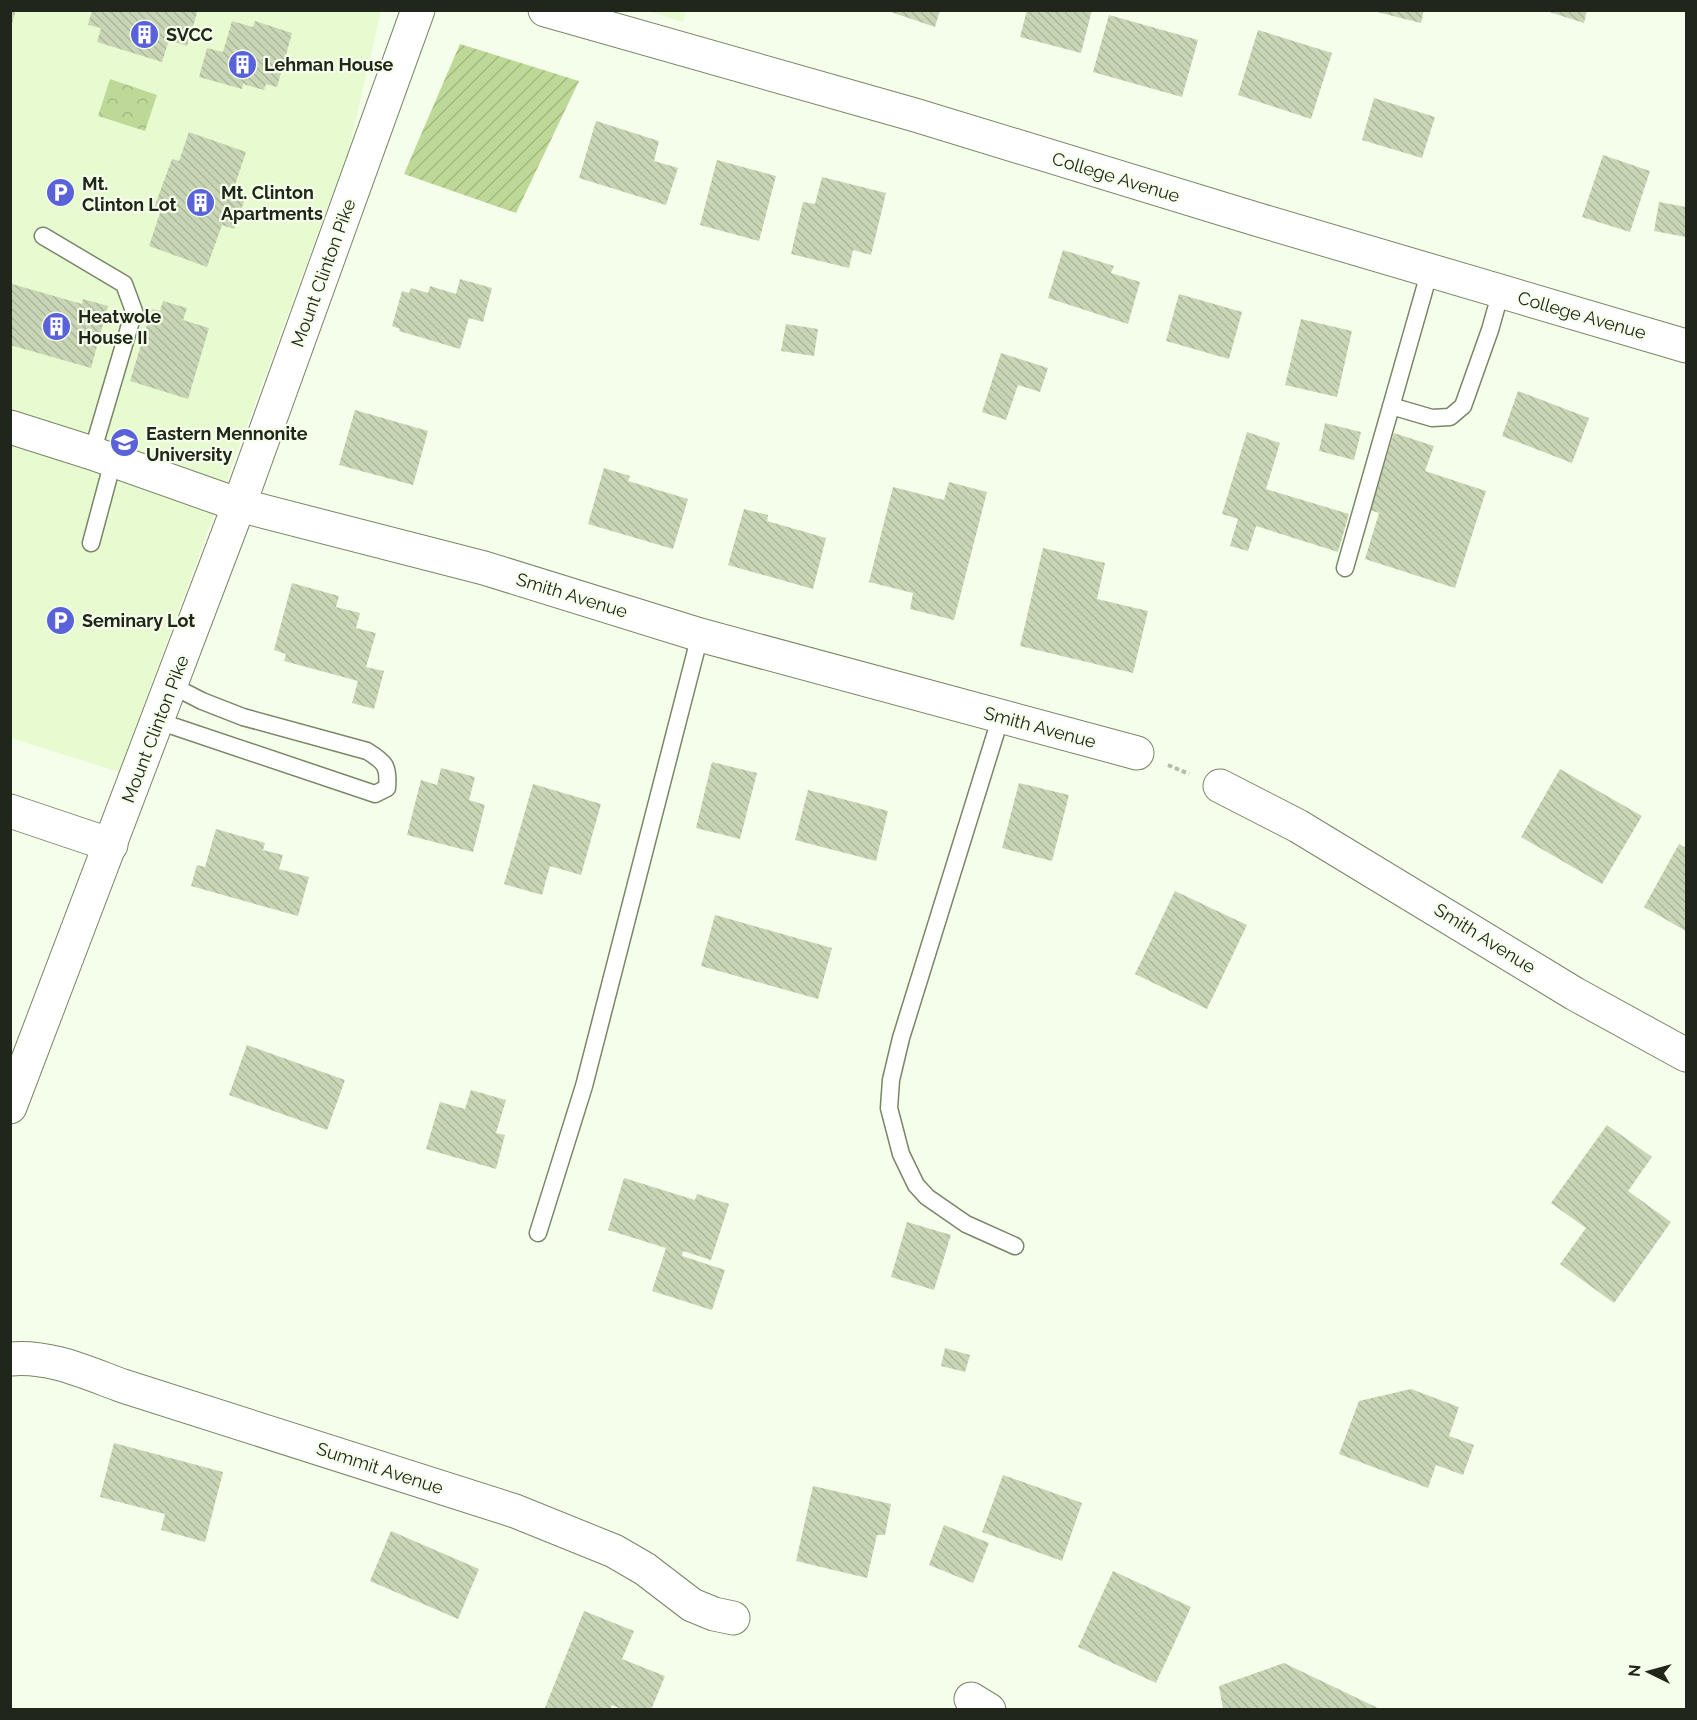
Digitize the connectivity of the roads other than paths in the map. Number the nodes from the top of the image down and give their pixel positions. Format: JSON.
{"nodes":[{"id":1,"x":418,"y":10,"type":"edge"},
{"id":2,"x":545,"y":10,"type":"edge"},
{"id":3,"x":43,"y":236,"type":"dead end"},
{"id":4,"x":1430,"y":270,"type":"junction"},
{"id":5,"x":1501,"y":291,"type":"junction"},
{"id":6,"x":1686,"y":346,"type":"edge"},
{"id":7,"x":1391,"y":406,"type":"junction"},
{"id":8,"x":10,"y":428,"type":"edge"},
{"id":9,"x":103,"y":457,"type":"junction"},
{"id":10,"x":239,"y":506,"type":"junction"},
{"id":11,"x":91,"y":543,"type":"dead end"},
{"id":12,"x":1345,"y":568,"type":"dead end"},
{"id":13,"x":700,"y":634,"type":"junction"},
{"id":14,"x":171,"y":685,"type":"junction"},
{"id":15,"x":1001,"y":716,"type":"junction"},
{"id":16,"x":158,"y":721,"type":"junction"},
{"id":17,"x":1137,"y":753,"type":"road end"},
{"id":18,"x":1220,"y":786,"type":"road end"},
{"id":19,"x":10,"y":811,"type":"edge"},
{"id":20,"x":111,"y":845,"type":"junction"},
{"id":21,"x":1686,"y":1055,"type":"edge"},
{"id":22,"x":10,"y":1107,"type":"edge"},
{"id":23,"x":537,"y":1233,"type":"dead end"},
{"id":24,"x":1015,"y":1246,"type":"dead end"},
{"id":25,"x":10,"y":1359,"type":"edge"},
{"id":26,"x":732,"y":1618,"type":"dead end"}],
"edges":[{"from":1,"to":10,"type":"street","name":"Mount Clinton Pike"},
{"from":2,"to":4,"type":"street","name":"College Avenue"},
{"from":3,"to":9,"type":"lane"},
{"from":4,"to":5,"type":"street","name":"College Avenue"},
{"from":4,"to":7,"type":"lane"},
{"from":5,"to":6,"type":"street","name":"College Avenue"},
{"from":5,"to":7,"type":"lane"},
{"from":7,"to":12,"type":"lane"},
{"from":8,"to":9,"type":"street","name":"Smith Avenue"},
{"from":9,"to":10,"type":"street","name":"Smith Avenue"},
{"from":9,"to":11,"type":"lane"},
{"from":10,"to":13,"type":"street","name":"Smith Avenue"},
{"from":10,"to":14,"type":"street","name":"Mount Clinton Pike"},
{"from":13,"to":15,"type":"street","name":"Smith Avenue"},
{"from":13,"to":23,"type":"lane"},
{"from":14,"to":16,"type":"street","name":"Mount Clinton Pike"},
{"from":14,"to":16,"type":"lane"},
{"from":15,"to":17,"type":"street","name":"Smith Avenue"},
{"from":15,"to":24,"type":"lane"},
{"from":16,"to":20,"type":"street","name":"Mount Clinton Pike"},
{"from":18,"to":21,"type":"street","name":"Smith Avenue"},
{"from":19,"to":20,"type":"street"},
{"from":20,"to":22,"type":"street","name":"Mount Clinton Pike"},
{"from":25,"to":26,"type":"street","name":"Summit Avenue"}]}
